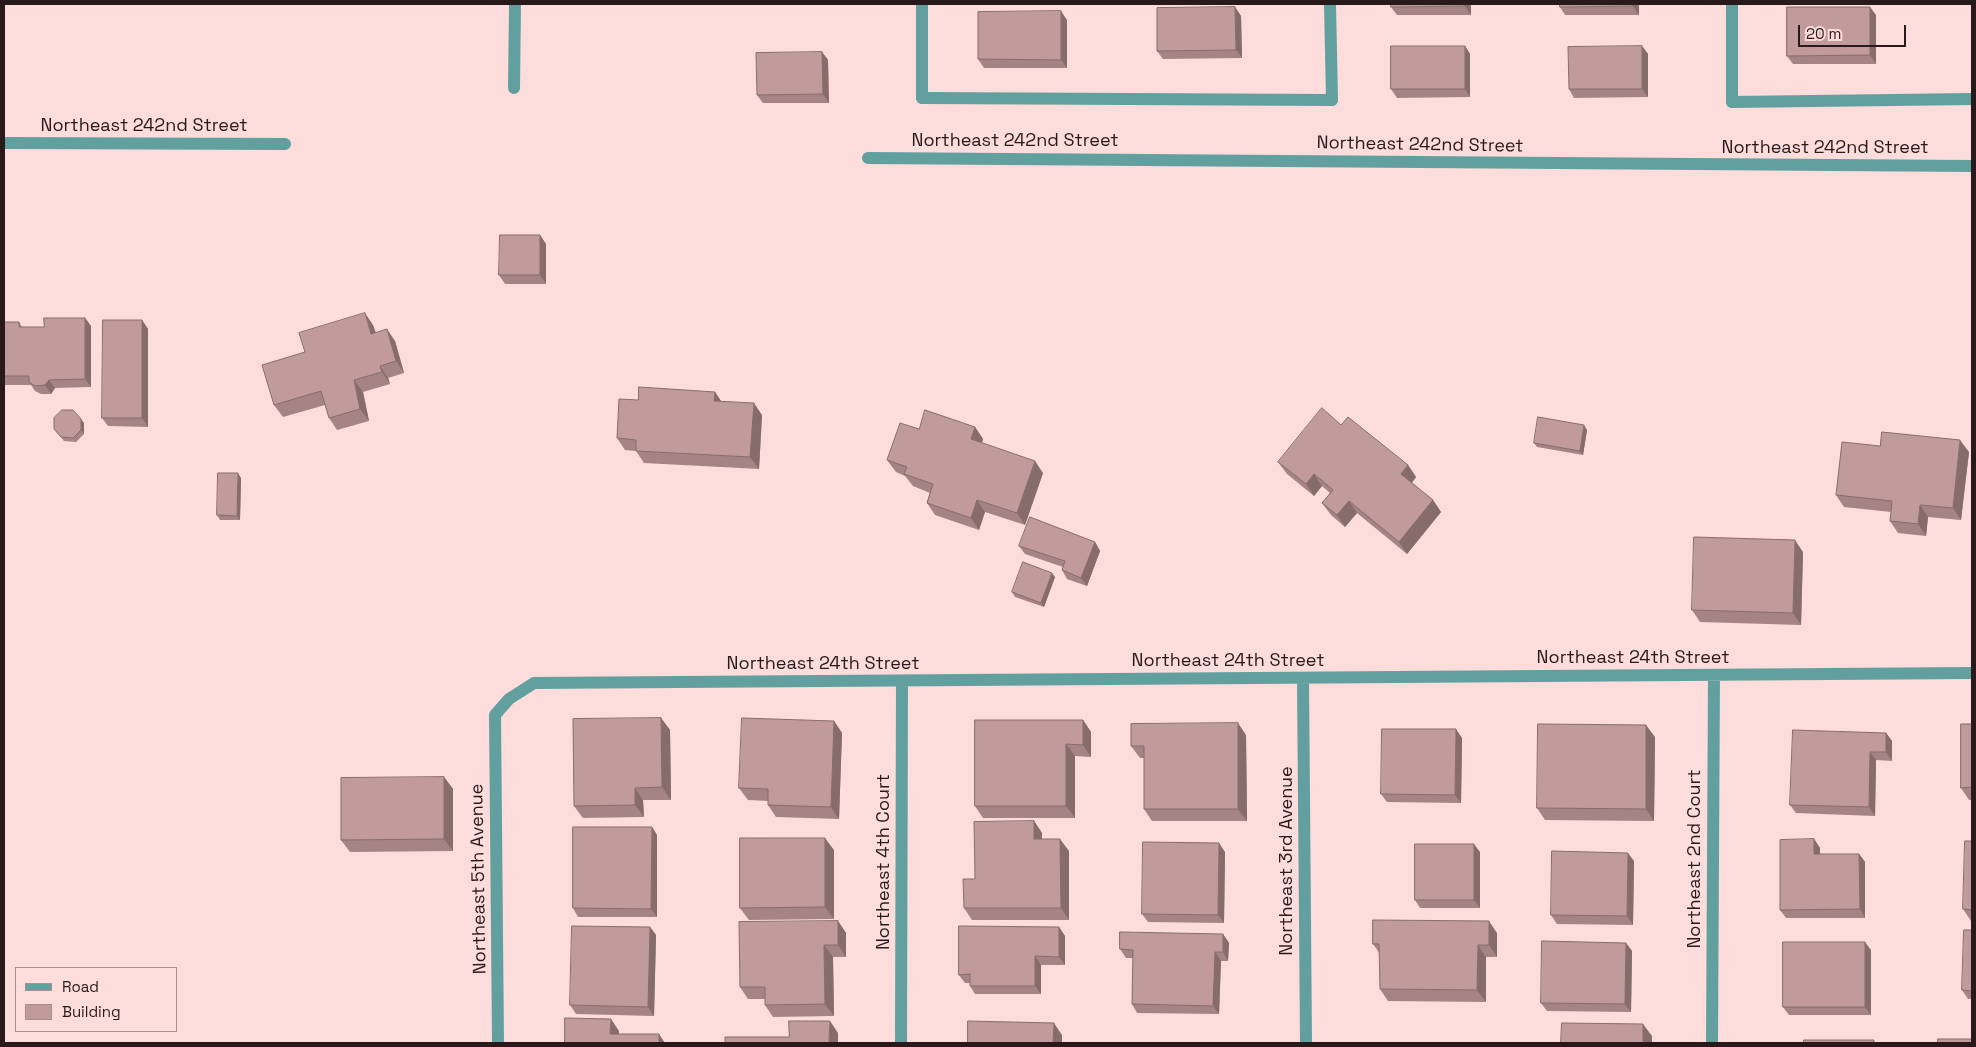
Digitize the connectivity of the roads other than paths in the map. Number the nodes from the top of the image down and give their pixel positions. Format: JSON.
{"nodes":[{"id":1,"x":515,"y":4,"type":"edge"},
{"id":2,"x":922,"y":4,"type":"edge"},
{"id":3,"x":1330,"y":4,"type":"edge"},
{"id":4,"x":1732,"y":4,"type":"edge"},
{"id":5,"x":514,"y":88,"type":"dead end"},
{"id":6,"x":1972,"y":99,"type":"edge"},
{"id":7,"x":4,"y":143,"type":"edge"},
{"id":8,"x":285,"y":144,"type":"dead end"},
{"id":9,"x":868,"y":158,"type":"dead end"},
{"id":10,"x":1972,"y":166,"type":"edge"},
{"id":11,"x":1972,"y":673,"type":"edge"},
{"id":12,"x":1714,"y":675,"type":"junction"},
{"id":13,"x":1304,"y":678,"type":"junction"},
{"id":14,"x":902,"y":681,"type":"junction"},
{"id":15,"x":495,"y":715,"type":"joint"},
{"id":16,"x":498,"y":1043,"type":"edge"},
{"id":17,"x":901,"y":1043,"type":"edge"},
{"id":18,"x":1306,"y":1043,"type":"edge"},
{"id":19,"x":1712,"y":1043,"type":"edge"}],
"edges":[{"from":1,"to":5,"type":"street"},
{"from":2,"to":3,"type":"street"},
{"from":4,"to":6,"type":"street"},
{"from":7,"to":8,"type":"street","name":"Northeast 242nd Street"},
{"from":9,"to":10,"type":"street","name":"Northeast 242nd Street"},
{"from":11,"to":12,"type":"street","name":"Northeast 24th Street"},
{"from":12,"to":13,"type":"street","name":"Northeast 24th Street"},
{"from":12,"to":19,"type":"street","name":"Northeast 2nd Court"},
{"from":13,"to":14,"type":"street","name":"Northeast 24th Street"},
{"from":13,"to":18,"type":"street","name":"Northeast 3rd Avenue"},
{"from":14,"to":15,"type":"street","name":"Northeast 24th Street"},
{"from":14,"to":17,"type":"street","name":"Northeast 4th Court"},
{"from":15,"to":16,"type":"street","name":"Northeast 5th Avenue"}]}
